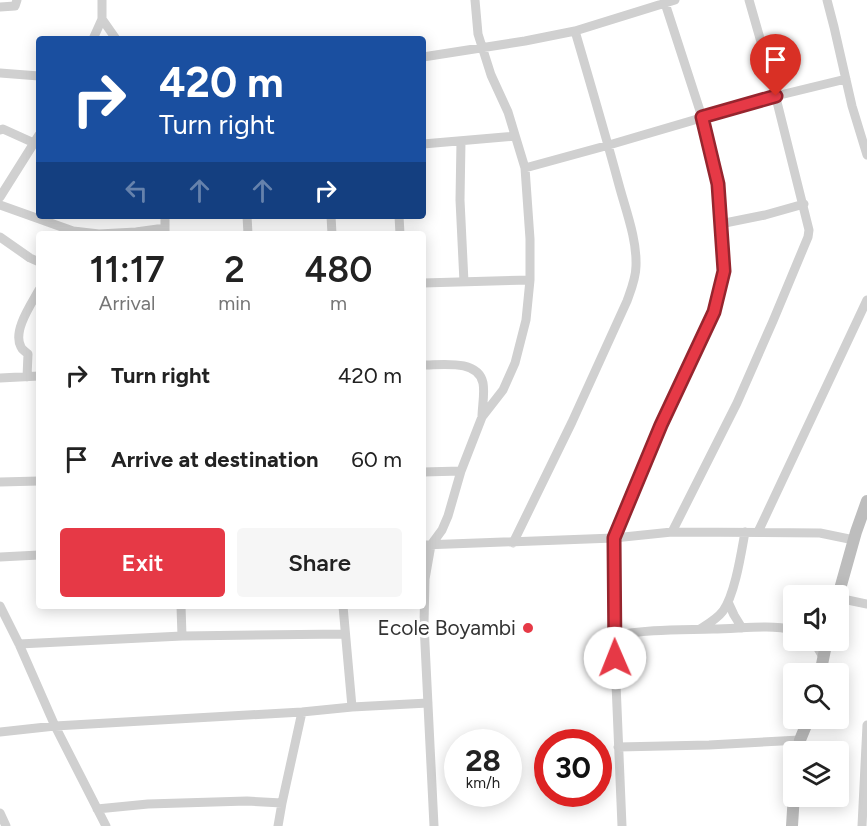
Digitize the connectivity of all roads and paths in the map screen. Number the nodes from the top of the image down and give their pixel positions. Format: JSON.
{"nodes":[{"id":1,"x":17,"y":0,"type":"edge"},
{"id":2,"x":102,"y":0,"type":"edge"},
{"id":3,"x":475,"y":0,"type":"edge"},
{"id":4,"x":675,"y":0,"type":"edge"},
{"id":5,"x":749,"y":0,"type":"edge"},
{"id":6,"x":827,"y":0,"type":"edge"},
{"id":7,"x":664,"y":1,"type":"edge"},
{"id":8,"x":0,"y":7,"type":"edge"},
{"id":9,"x":102,"y":19,"type":"junction"},
{"id":10,"x":575,"y":31,"type":"junction"},
{"id":11,"x":94,"y":36,"type":"edge"},
{"id":12,"x":114,"y":36,"type":"edge"},
{"id":13,"x":483,"y":47,"type":"junction"},
{"id":14,"x":426,"y":56,"type":"edge"},
{"id":15,"x":0,"y":73,"type":"edge"},
{"id":16,"x":36,"y":76,"type":"edge"},
{"id":17,"x":846,"y":79,"type":"junction"},
{"id":18,"x":776,"y":96,"type":"junction"},
{"id":19,"x":702,"y":117,"type":"junction"},
{"id":20,"x":0,"y":130,"type":"edge"},
{"id":21,"x":514,"y":136,"type":"junction"},
{"id":22,"x":36,"y":139,"type":"edge"},
{"id":23,"x":36,"y":141,"type":"edge"},
{"id":24,"x":461,"y":141,"type":"junction"},
{"id":25,"x":426,"y":144,"type":"edge"},
{"id":26,"x":609,"y":146,"type":"junction"},
{"id":27,"x":29,"y":153,"type":"junction"},
{"id":28,"x":36,"y":154,"type":"edge"},
{"id":29,"x":867,"y":155,"type":"edge"},
{"id":30,"x":525,"y":168,"type":"junction"},
{"id":31,"x":0,"y":197,"type":"edge"},
{"id":32,"x":804,"y":204,"type":"junction"},
{"id":33,"x":0,"y":205,"type":"edge"},
{"id":34,"x":36,"y":218,"type":"edge"},
{"id":35,"x":39,"y":219,"type":"edge"},
{"id":36,"x":720,"y":224,"type":"junction"},
{"id":37,"x":73,"y":231,"type":"edge"},
{"id":38,"x":0,"y":237,"type":"edge"},
{"id":39,"x":36,"y":261,"type":"edge"},
{"id":40,"x":530,"y":280,"type":"junction"},
{"id":41,"x":464,"y":282,"type":"junction"},
{"id":42,"x":426,"y":284,"type":"edge"},
{"id":43,"x":36,"y":300,"type":"edge"},
{"id":44,"x":867,"y":300,"type":"edge"},
{"id":45,"x":426,"y":365,"type":"edge"},
{"id":46,"x":36,"y":376,"type":"edge"},
{"id":47,"x":27,"y":377,"type":"junction"},
{"id":48,"x":0,"y":378,"type":"edge"},
{"id":49,"x":482,"y":417,"type":"junction"},
{"id":50,"x":461,"y":471,"type":"junction"},
{"id":51,"x":426,"y":472,"type":"edge"},
{"id":52,"x":36,"y":481,"type":"edge"},
{"id":53,"x":0,"y":482,"type":"edge"},
{"id":54,"x":867,"y":501,"type":"edge"},
{"id":55,"x":672,"y":532,"type":"junction"},
{"id":56,"x":745,"y":532,"type":"junction"},
{"id":57,"x":758,"y":532,"type":"junction"},
{"id":58,"x":614,"y":538,"type":"junction"},
{"id":59,"x":854,"y":540,"type":"junction"},
{"id":60,"x":513,"y":543,"type":"junction"},
{"id":61,"x":427,"y":545,"type":"edge"},
{"id":62,"x":36,"y":555,"type":"edge"},
{"id":63,"x":0,"y":557,"type":"edge"},
{"id":64,"x":426,"y":562,"type":"edge"},
{"id":65,"x":841,"y":585,"type":"edge"},
{"id":66,"x":849,"y":599,"type":"edge"},
{"id":67,"x":728,"y":602,"type":"junction"},
{"id":68,"x":867,"y":603,"type":"edge"},
{"id":69,"x":0,"y":606,"type":"edge"},
{"id":70,"x":181,"y":609,"type":"edge"},
{"id":71,"x":343,"y":609,"type":"edge"},
{"id":72,"x":424,"y":609,"type":"edge"},
{"id":73,"x":783,"y":627,"type":"edge"},
{"id":74,"x":742,"y":628,"type":"junction"},
{"id":75,"x":700,"y":629,"type":"junction"},
{"id":76,"x":345,"y":634,"type":"junction"},
{"id":77,"x":182,"y":636,"type":"junction"},
{"id":78,"x":614,"y":636,"type":"junction"},
{"id":79,"x":19,"y":644,"type":"junction"},
{"id":80,"x":819,"y":651,"type":"edge"},
{"id":81,"x":824,"y":651,"type":"edge"},
{"id":82,"x":823,"y":657,"type":"junction"},
{"id":83,"x":822,"y":663,"type":"edge"},
{"id":84,"x":428,"y":703,"type":"junction"},
{"id":85,"x":352,"y":707,"type":"junction"},
{"id":86,"x":302,"y":712,"type":"junction"},
{"id":87,"x":867,"y":725,"type":"edge"},
{"id":88,"x":55,"y":726,"type":"junction"},
{"id":89,"x":0,"y":732,"type":"edge"},
{"id":90,"x":783,"y":746,"type":"edge"},
{"id":91,"x":618,"y":747,"type":"junction"},
{"id":92,"x":282,"y":802,"type":"junction"},
{"id":93,"x":793,"y":807,"type":"edge"},
{"id":94,"x":97,"y":808,"type":"junction"},
{"id":95,"x":0,"y":813,"type":"edge"},
{"id":96,"x":6,"y":826,"type":"edge"},
{"id":97,"x":106,"y":826,"type":"edge"},
{"id":98,"x":278,"y":826,"type":"edge"},
{"id":99,"x":434,"y":826,"type":"edge"},
{"id":100,"x":622,"y":826,"type":"edge"},
{"id":101,"x":792,"y":826,"type":"edge"},
{"id":102,"x":862,"y":826,"type":"edge"}],
"edges":[{"from":1,"to":8,"type":"street"},
{"from":2,"to":9,"type":"street"},
{"from":3,"to":13,"type":"street"},
{"from":4,"to":7,"type":"street"},
{"from":5,"to":18,"type":"street"},
{"from":6,"to":17,"type":"street"},
{"from":7,"to":10,"type":"street"},
{"from":7,"to":19,"type":"street"},
{"from":9,"to":11,"type":"street"},
{"from":9,"to":12,"type":"street"},
{"from":10,"to":13,"type":"street"},
{"from":10,"to":26,"type":"street"},
{"from":13,"to":14,"type":"street"},
{"from":13,"to":21,"type":"street"},
{"from":15,"to":16,"type":"street"},
{"from":17,"to":18,"type":"street"},
{"from":17,"to":29,"type":"street"},
{"from":18,"to":19,"type":"street"},
{"from":18,"to":32,"type":"street"},
{"from":19,"to":26,"type":"street"},
{"from":19,"to":36,"type":"street"},
{"from":20,"to":22,"type":"street"},
{"from":21,"to":24,"type":"street"},
{"from":21,"to":30,"type":"street"},
{"from":23,"to":27,"type":"street"},
{"from":24,"to":25,"type":"street"},
{"from":24,"to":41,"type":"street"},
{"from":26,"to":30,"type":"street"},
{"from":26,"to":60,"type":"street"},
{"from":27,"to":28,"type":"street"},
{"from":27,"to":31,"type":"street"},
{"from":30,"to":40,"type":"street"},
{"from":32,"to":36,"type":"street"},
{"from":32,"to":55,"type":"street"},
{"from":33,"to":34,"type":"street"},
{"from":35,"to":37,"type":"street"},
{"from":36,"to":58,"type":"street"},
{"from":38,"to":39,"type":"street"},
{"from":40,"to":41,"type":"street"},
{"from":40,"to":49,"type":"street"},
{"from":41,"to":42,"type":"street"},
{"from":43,"to":47,"type":"street"},
{"from":44,"to":57,"type":"street"},
{"from":45,"to":49,"type":"street"},
{"from":46,"to":47,"type":"street"},
{"from":47,"to":48,"type":"street"},
{"from":49,"to":50,"type":"street"},
{"from":50,"to":51,"type":"street"},
{"from":50,"to":61,"type":"street"},
{"from":52,"to":53,"type":"street"},
{"from":54,"to":59,"type":"street"},
{"from":55,"to":56,"type":"street"},
{"from":55,"to":58,"type":"street"},
{"from":56,"to":57,"type":"street"},
{"from":56,"to":67,"type":"street"},
{"from":57,"to":59,"type":"street"},
{"from":58,"to":60,"type":"street"},
{"from":58,"to":78,"type":"street"},
{"from":59,"to":65,"type":"street"},
{"from":60,"to":61,"type":"street"},
{"from":61,"to":64,"type":"street"},
{"from":62,"to":63,"type":"street"},
{"from":66,"to":68,"type":"street"},
{"from":67,"to":74,"type":"street"},
{"from":67,"to":75,"type":"street"},
{"from":69,"to":79,"type":"street"},
{"from":70,"to":77,"type":"street"},
{"from":71,"to":76,"type":"street"},
{"from":72,"to":84,"type":"street"},
{"from":73,"to":74,"type":"street"},
{"from":74,"to":75,"type":"street"},
{"from":75,"to":78,"type":"street"},
{"from":76,"to":77,"type":"street"},
{"from":76,"to":85,"type":"street"},
{"from":77,"to":79,"type":"street"},
{"from":78,"to":91,"type":"street"},
{"from":79,"to":88,"type":"street"},
{"from":80,"to":82,"type":"street"},
{"from":81,"to":82,"type":"street"},
{"from":82,"to":83,"type":"street"},
{"from":84,"to":85,"type":"street"},
{"from":84,"to":99,"type":"street"},
{"from":85,"to":86,"type":"street"},
{"from":86,"to":88,"type":"street"},
{"from":86,"to":92,"type":"street"},
{"from":87,"to":102,"type":"street"},
{"from":88,"to":89,"type":"street"},
{"from":88,"to":94,"type":"street"},
{"from":90,"to":91,"type":"street"},
{"from":91,"to":100,"type":"street"},
{"from":92,"to":94,"type":"street"},
{"from":92,"to":98,"type":"street"},
{"from":93,"to":101,"type":"street"},
{"from":94,"to":97,"type":"street"},
{"from":95,"to":96,"type":"street"}]}
